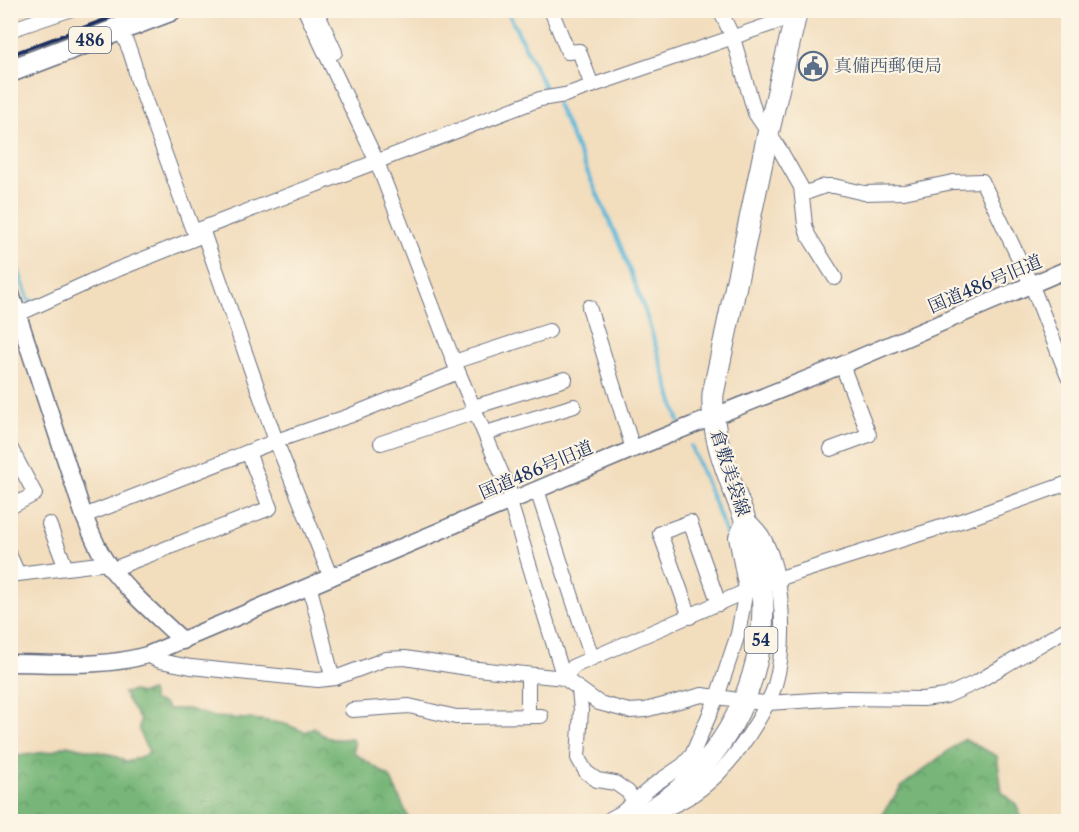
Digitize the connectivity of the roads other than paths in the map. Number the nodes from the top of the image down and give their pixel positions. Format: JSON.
{"nodes":[{"id":1,"x":69,"y":10,"type":"edge"},
{"id":2,"x":170,"y":10,"type":"edge"},
{"id":3,"x":305,"y":10,"type":"edge"},
{"id":4,"x":316,"y":10,"type":"edge"},
{"id":5,"x":551,"y":10,"type":"edge"},
{"id":6,"x":720,"y":10,"type":"edge"},
{"id":7,"x":796,"y":16,"type":"edge"},
{"id":8,"x":116,"y":20,"type":"edge"},
{"id":9,"x":10,"y":30,"type":"edge"},
{"id":10,"x":733,"y":38,"type":"junction"},
{"id":11,"x":10,"y":71,"type":"edge"},
{"id":12,"x":338,"y":78,"type":"junction"},
{"id":13,"x":592,"y":86,"type":"junction"},
{"id":14,"x":768,"y":134,"type":"junction"},
{"id":15,"x":376,"y":159,"type":"junction"},
{"id":16,"x":803,"y":194,"type":"junction"},
{"id":17,"x":197,"y":229,"type":"junction"},
{"id":18,"x":1068,"y":269,"type":"edge"},
{"id":19,"x":835,"y":278,"type":"dead end"},
{"id":20,"x":1032,"y":286,"type":"junction"},
{"id":21,"x":10,"y":291,"type":"edge"},
{"id":22,"x":589,"y":307,"type":"dead end"},
{"id":23,"x":14,"y":316,"type":"edge"},
{"id":24,"x":549,"y":331,"type":"dead end"},
{"id":25,"x":842,"y":365,"type":"junction"},
{"id":26,"x":456,"y":367,"type":"junction"},
{"id":27,"x":1068,"y":376,"type":"edge"},
{"id":28,"x":565,"y":379,"type":"dead end"},
{"id":29,"x":574,"y":406,"type":"dead end"},
{"id":30,"x":475,"y":409,"type":"junction"},
{"id":31,"x":712,"y":417,"type":"junction"},
{"id":32,"x":486,"y":433,"type":"junction"},
{"id":33,"x":276,"y":441,"type":"junction"},
{"id":34,"x":381,"y":443,"type":"dead end"},
{"id":35,"x":10,"y":447,"type":"edge"},
{"id":36,"x":633,"y":449,"type":"junction"},
{"id":37,"x":831,"y":449,"type":"dead end"},
{"id":38,"x":248,"y":452,"type":"junction"},
{"id":39,"x":1068,"y":483,"type":"edge"},
{"id":40,"x":537,"y":490,"type":"junction"},
{"id":41,"x":512,"y":501,"type":"junction"},
{"id":42,"x":10,"y":507,"type":"edge"},
{"id":43,"x":84,"y":516,"type":"junction"},
{"id":44,"x":745,"y":517,"type":"junction"},
{"id":45,"x":49,"y":524,"type":"dead end"},
{"id":46,"x":10,"y":556,"type":"edge"},
{"id":47,"x":110,"y":566,"type":"junction"},
{"id":48,"x":66,"y":568,"type":"junction"},
{"id":49,"x":331,"y":578,"type":"junction"},
{"id":50,"x":773,"y":581,"type":"junction"},
{"id":51,"x":310,"y":588,"type":"junction"},
{"id":52,"x":749,"y":590,"type":"junction"},
{"id":53,"x":719,"y":604,"type":"junction"},
{"id":54,"x":690,"y":617,"type":"junction"},
{"id":55,"x":1068,"y":628,"type":"edge"},
{"id":56,"x":183,"y":641,"type":"junction"},
{"id":57,"x":147,"y":655,"type":"junction"},
{"id":58,"x":592,"y":658,"type":"junction"},
{"id":59,"x":10,"y":663,"type":"edge"},
{"id":60,"x":528,"y":675,"type":"junction"},
{"id":61,"x":335,"y":678,"type":"junction"},
{"id":62,"x":564,"y":678,"type":"junction"},
{"id":63,"x":579,"y":690,"type":"junction"},
{"id":64,"x":717,"y":697,"type":"junction"},
{"id":65,"x":732,"y":699,"type":"dead end"},
{"id":66,"x":753,"y":702,"type":"dead end"},
{"id":67,"x":768,"y":703,"type":"junction"},
{"id":68,"x":352,"y":710,"type":"dead end"},
{"id":69,"x":633,"y":815,"type":"edge"},
{"id":70,"x":611,"y":822,"type":"edge"}],
"edges":[{"from":1,"to":9,"type":"street"},
{"from":2,"to":8,"type":"highway","number":"486"},
{"from":3,"to":12,"type":"street"},
{"from":4,"to":12,"type":"street"},
{"from":5,"to":13,"type":"street"},
{"from":6,"to":10,"type":"street"},
{"from":7,"to":10,"type":"street"},
{"from":7,"to":14,"type":"main road","name":"倉敷美袋線","number":"54"},
{"from":8,"to":11,"type":"highway","number":"486"},
{"from":8,"to":17,"type":"street"},
{"from":10,"to":13,"type":"street"},
{"from":10,"to":14,"type":"street"},
{"from":12,"to":15,"type":"street"},
{"from":13,"to":15,"type":"street"},
{"from":14,"to":16,"type":"street"},
{"from":14,"to":31,"type":"main road","name":"倉敷美袋線","number":"54"},
{"from":15,"to":17,"type":"street"},
{"from":15,"to":26,"type":"street"},
{"from":16,"to":19,"type":"street"},
{"from":16,"to":20,"type":"street"},
{"from":17,"to":23,"type":"street"},
{"from":17,"to":33,"type":"street"},
{"from":18,"to":20,"type":"street","name":"国道486号旧道"},
{"from":20,"to":25,"type":"street","name":"国道486号旧道"},
{"from":20,"to":27,"type":"street"},
{"from":21,"to":23,"type":"street"},
{"from":22,"to":36,"type":"street"},
{"from":23,"to":43,"type":"street"},
{"from":24,"to":26,"type":"street"},
{"from":25,"to":31,"type":"street","name":"国道486号旧道"},
{"from":25,"to":37,"type":"street"},
{"from":26,"to":30,"type":"street"},
{"from":26,"to":33,"type":"street"},
{"from":28,"to":30,"type":"street"},
{"from":29,"to":32,"type":"street"},
{"from":30,"to":32,"type":"street"},
{"from":30,"to":34,"type":"street"},
{"from":31,"to":36,"type":"street","name":"国道486号旧道"},
{"from":31,"to":44,"type":"main road","name":"倉敷美袋線","number":"54"},
{"from":32,"to":41,"type":"street"},
{"from":33,"to":38,"type":"street"},
{"from":33,"to":49,"type":"street"},
{"from":35,"to":42,"type":"street"},
{"from":36,"to":40,"type":"street","name":"国道486号旧道"},
{"from":38,"to":43,"type":"street"},
{"from":38,"to":47,"type":"street"},
{"from":39,"to":50,"type":"street"},
{"from":40,"to":41,"type":"street","name":"国道486号旧道"},
{"from":40,"to":58,"type":"street"},
{"from":41,"to":49,"type":"street","name":"国道486号旧道"},
{"from":41,"to":62,"type":"street"},
{"from":43,"to":47,"type":"street"},
{"from":44,"to":50,"type":"street"},
{"from":44,"to":52,"type":"street"},
{"from":44,"to":69,"type":"main road","name":"倉敷美袋線","number":"54"},
{"from":45,"to":48,"type":"street"},
{"from":46,"to":48,"type":"street"},
{"from":47,"to":48,"type":"street"},
{"from":47,"to":56,"type":"street"},
{"from":49,"to":51,"type":"street","name":"国道486号旧道"},
{"from":50,"to":67,"type":"street"},
{"from":51,"to":56,"type":"street","name":"国道486号旧道"},
{"from":51,"to":61,"type":"street"},
{"from":52,"to":53,"type":"street"},
{"from":52,"to":64,"type":"street"},
{"from":53,"to":54,"type":"street"},
{"from":53,"to":54,"type":"street"},
{"from":54,"to":58,"type":"street"},
{"from":55,"to":67,"type":"street"},
{"from":56,"to":57,"type":"street","name":"国道486号旧道"},
{"from":57,"to":59,"type":"street","name":"国道486号旧道"},
{"from":57,"to":61,"type":"street"},
{"from":58,"to":62,"type":"street"},
{"from":60,"to":61,"type":"street"},
{"from":60,"to":62,"type":"street"},
{"from":60,"to":68,"type":"street"},
{"from":62,"to":63,"type":"street"},
{"from":63,"to":64,"type":"street"},
{"from":63,"to":69,"type":"street"},
{"from":64,"to":65,"type":"street"},
{"from":64,"to":69,"type":"street"},
{"from":66,"to":67,"type":"street"},
{"from":67,"to":69,"type":"street"},
{"from":69,"to":70,"type":"street"}]}
